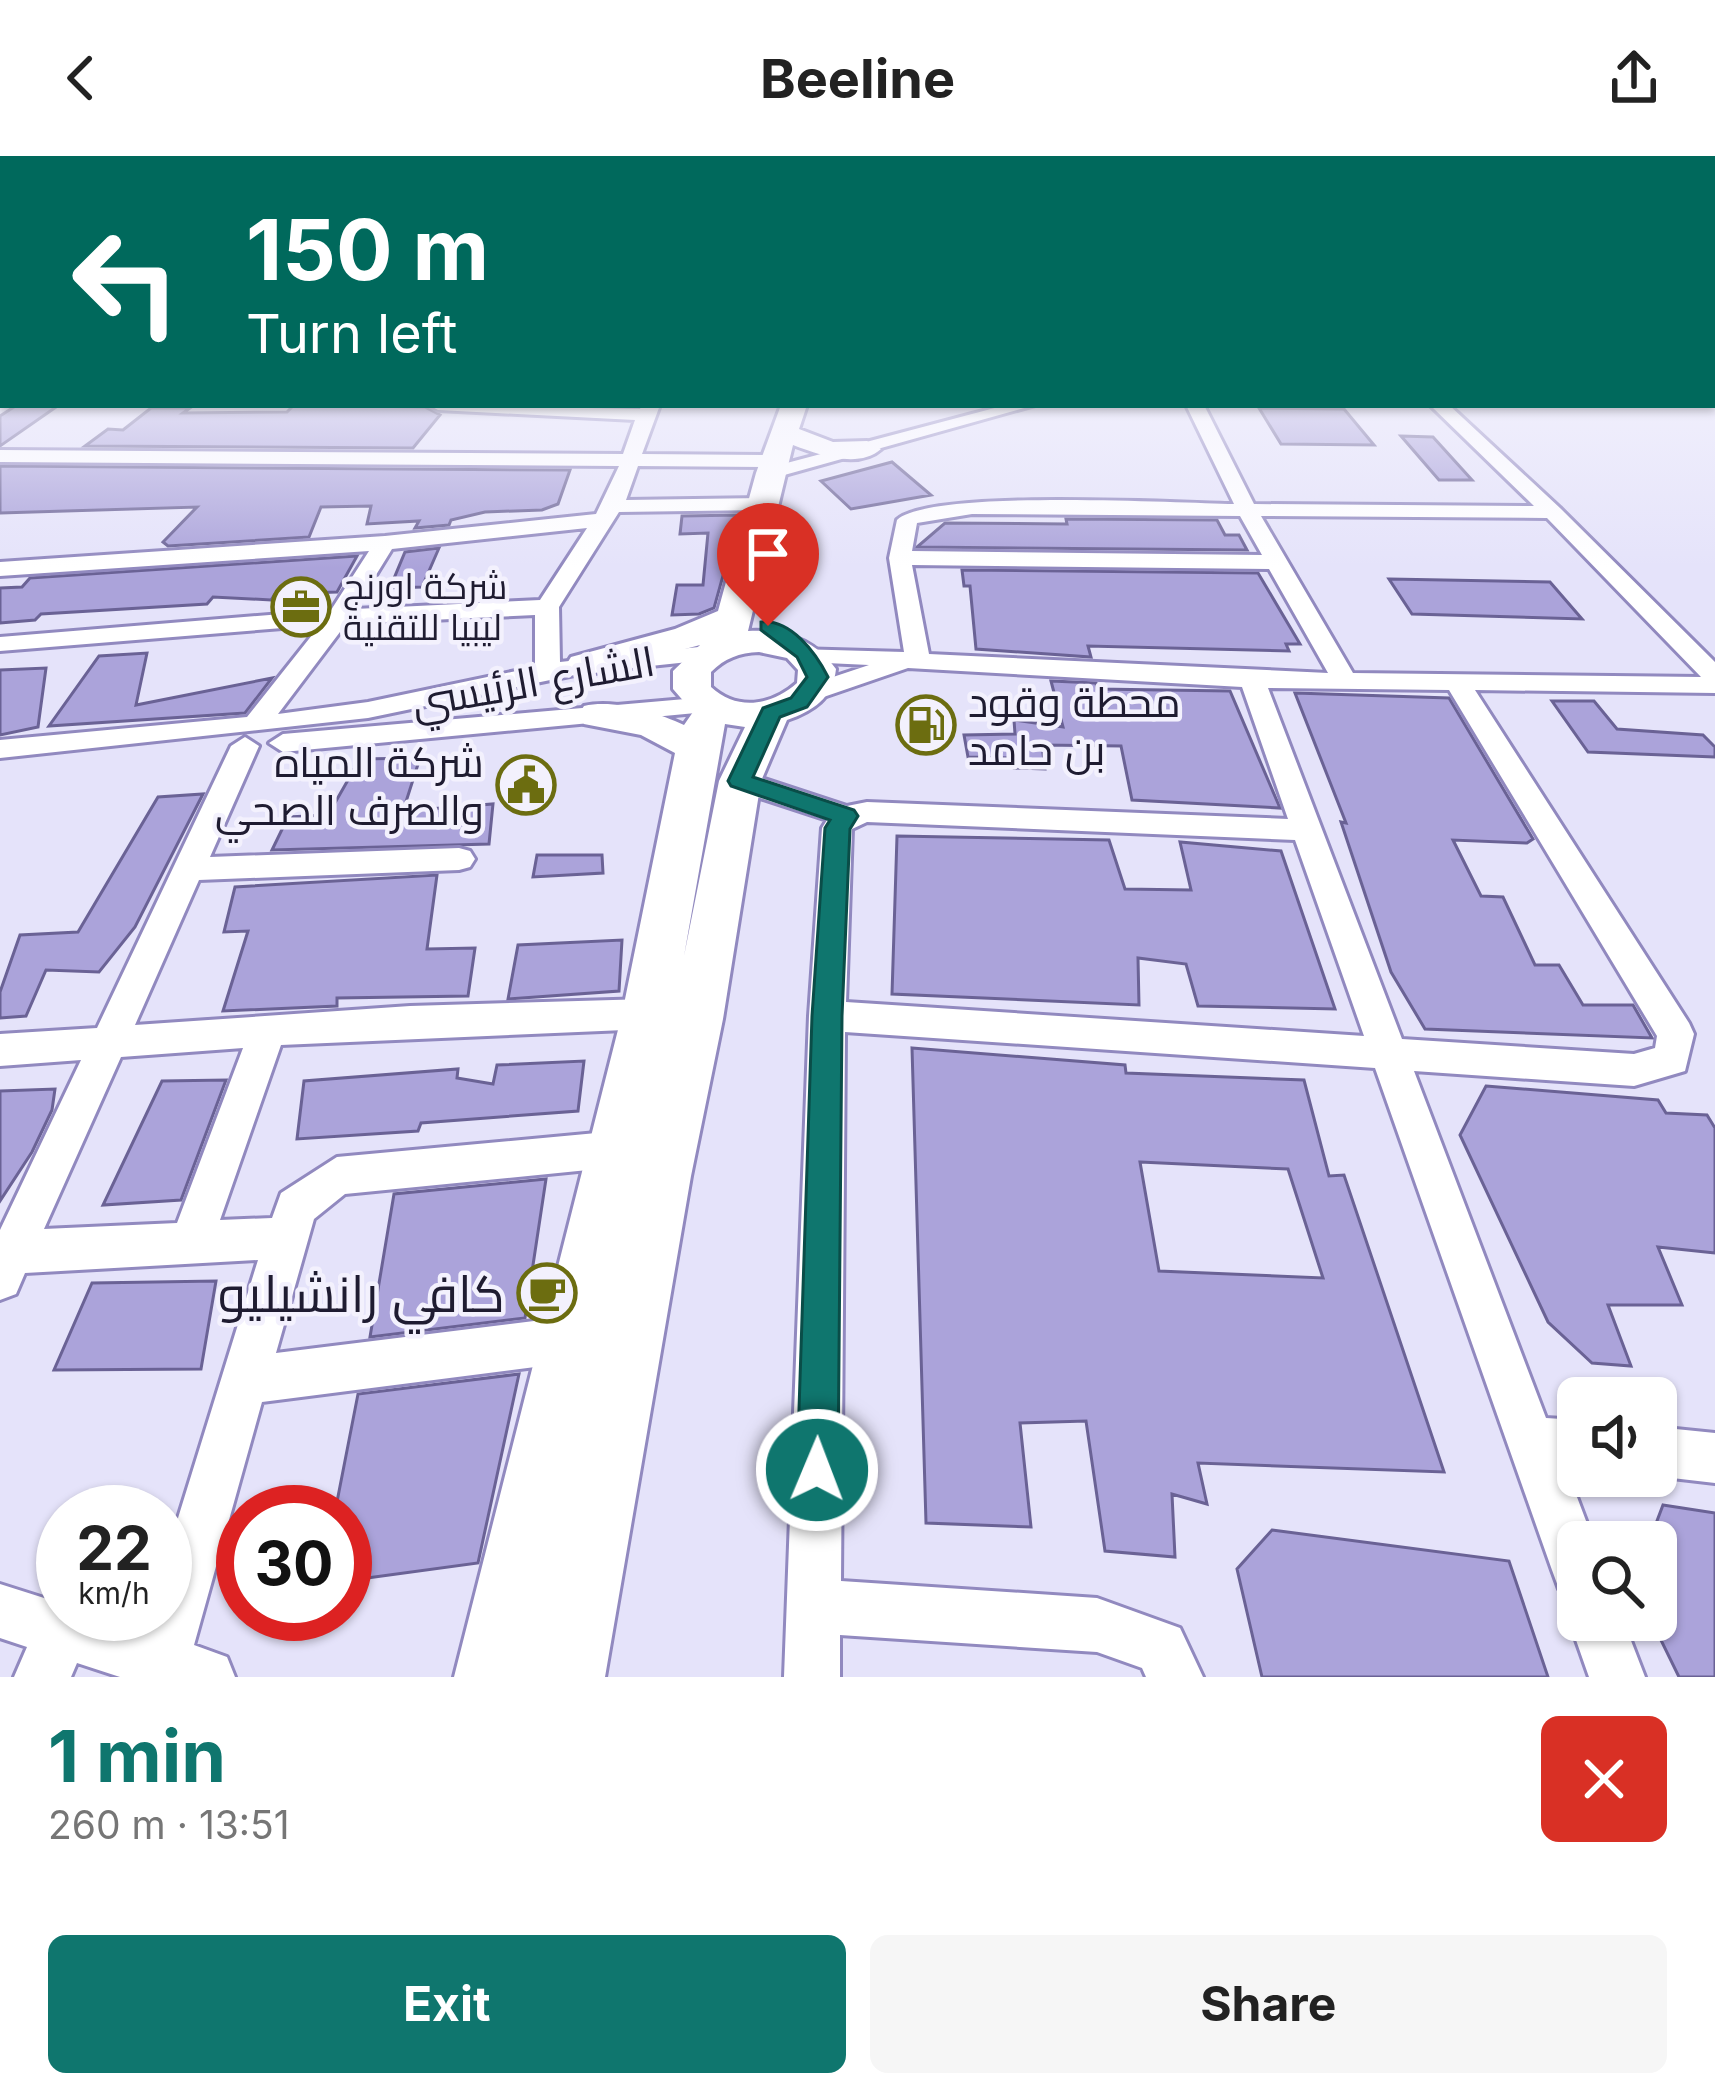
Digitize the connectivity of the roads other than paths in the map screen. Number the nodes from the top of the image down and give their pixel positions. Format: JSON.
{"nodes":[{"id":1,"x":503,"y":426,"type":"edge"},
{"id":2,"x":641,"y":426,"type":"edge"},
{"id":3,"x":932,"y":426,"type":"edge"},
{"id":4,"x":1205,"y":426,"type":"edge"},
{"id":5,"x":1460,"y":426,"type":"edge"},
{"id":6,"x":448,"y":432,"type":"edge"},
{"id":7,"x":867,"y":449,"type":"joint"},
{"id":8,"x":781,"y":453,"type":"edge"},
{"id":9,"x":0,"y":456,"type":"edge"},
{"id":10,"x":628,"y":458,"type":"junction"},
{"id":11,"x":1247,"y":510,"type":"junction"},
{"id":12,"x":1552,"y":512,"type":"junction"},
{"id":13,"x":608,"y":513,"type":"junction"},
{"id":14,"x":386,"y":543,"type":"junction"},
{"id":15,"x":900,"y":558,"type":"junction"},
{"id":16,"x":1277,"y":562,"type":"junction"},
{"id":17,"x":0,"y":569,"type":"edge"},
{"id":18,"x":547,"y":608,"type":"junction"},
{"id":19,"x":338,"y":620,"type":"junction"},
{"id":20,"x":0,"y":644,"type":"edge"},
{"id":21,"x":803,"y":652,"type":"junction"},
{"id":22,"x":917,"y":658,"type":"junction"},
{"id":23,"x":584,"y":665,"type":"junction"},
{"id":24,"x":548,"y":675,"type":"junction"},
{"id":25,"x":1252,"y":680,"type":"junction"},
{"id":26,"x":1345,"y":680,"type":"junction"},
{"id":27,"x":1456,"y":680,"type":"junction"},
{"id":28,"x":1715,"y":681,"type":"edge"},
{"id":29,"x":734,"y":696,"type":"junction"},
{"id":30,"x":598,"y":715,"type":"joint"},
{"id":31,"x":250,"y":736,"type":"junction"},
{"id":32,"x":0,"y":749,"type":"edge"},
{"id":33,"x":0,"y":768,"type":"edge"},
{"id":34,"x":846,"y":816,"type":"junction"},
{"id":35,"x":1306,"y":830,"type":"junction"},
{"id":36,"x":459,"y":859,"type":"dead end"},
{"id":37,"x":187,"y":869,"type":"junction"},
{"id":38,"x":648,"y":1014,"type":"junction"},
{"id":39,"x":827,"y":1016,"type":"junction"},
{"id":40,"x":268,"y":1031,"type":"junction"},
{"id":41,"x":104,"y":1044,"type":"junction"},
{"id":42,"x":0,"y":1050,"type":"edge"},
{"id":43,"x":1389,"y":1055,"type":"junction"},
{"id":44,"x":618,"y":1148,"type":"junction"},
{"id":45,"x":286,"y":1238,"type":"junction"},
{"id":46,"x":190,"y":1244,"type":"junction"},
{"id":47,"x":4,"y":1261,"type":"edge"},
{"id":48,"x":574,"y":1339,"type":"junction"},
{"id":49,"x":244,"y":1381,"type":"junction"},
{"id":50,"x":1554,"y":1443,"type":"edge"},
{"id":51,"x":1677,"y":1454,"type":"edge"},
{"id":52,"x":1715,"y":1457,"type":"edge"},
{"id":53,"x":1569,"y":1521,"type":"edge"},
{"id":54,"x":814,"y":1606,"type":"junction"},
{"id":55,"x":0,"y":1611,"type":"edge"},
{"id":56,"x":1604,"y":1641,"type":"edge"},
{"id":57,"x":52,"y":1654,"type":"edge"},
{"id":58,"x":184,"y":1670,"type":"edge"},
{"id":59,"x":495,"y":1677,"type":"edge"},
{"id":60,"x":564,"y":1677,"type":"edge"},
{"id":61,"x":812,"y":1677,"type":"edge"},
{"id":62,"x":1175,"y":1677,"type":"edge"},
{"id":63,"x":1617,"y":1677,"type":"edge"}],
"edges":[{"from":1,"to":6,"type":"street"},
{"from":2,"to":10,"type":"street"},
{"from":3,"to":7,"type":"street"},
{"from":4,"to":11,"type":"street"},
{"from":5,"to":12,"type":"street"},
{"from":6,"to":9,"type":"street"},
{"from":6,"to":10,"type":"street"},
{"from":7,"to":8,"type":"highway"},
{"from":8,"to":10,"type":"street"},
{"from":8,"to":13,"type":"street"},
{"from":8,"to":21,"type":"highway"},
{"from":8,"to":29,"type":"highway"},
{"from":10,"to":13,"type":"street"},
{"from":11,"to":12,"type":"street"},
{"from":11,"to":15,"type":"street"},
{"from":11,"to":16,"type":"street"},
{"from":12,"to":28,"type":"street"},
{"from":13,"to":14,"type":"street"},
{"from":13,"to":18,"type":"street"},
{"from":14,"to":17,"type":"street"},
{"from":14,"to":19,"type":"street"},
{"from":15,"to":16,"type":"street"},
{"from":15,"to":22,"type":"street"},
{"from":16,"to":26,"type":"street"},
{"from":18,"to":19,"type":"street"},
{"from":18,"to":24,"type":"street"},
{"from":19,"to":20,"type":"street"},
{"from":19,"to":31,"type":"street"},
{"from":21,"to":22,"type":"street"},
{"from":21,"to":29,"type":"highway"},
{"from":21,"to":29,"type":"highway"},
{"from":22,"to":25,"type":"street"},
{"from":22,"to":29,"type":"street"},
{"from":23,"to":24,"type":"street","name":"الشارع الرئيسي"},
{"from":23,"to":29,"type":"street","name":"الشارع الرئيسي"},
{"from":23,"to":29,"type":"highway"},
{"from":24,"to":31,"type":"street","name":"الشارع الرئيسي"},
{"from":25,"to":26,"type":"street"},
{"from":25,"to":35,"type":"street"},
{"from":26,"to":27,"type":"street"},
{"from":27,"to":28,"type":"street"},
{"from":27,"to":43,"type":"street"},
{"from":29,"to":30,"type":"highway"},
{"from":29,"to":34,"type":"street"},
{"from":29,"to":38,"type":"highway"},
{"from":29,"to":60,"type":"highway"},
{"from":30,"to":31,"type":"street","name":"الشارع الرئيسي"},
{"from":31,"to":32,"type":"street","name":"الشارع الرئيسي"},
{"from":31,"to":33,"type":"street","name":"الشارع الرئيسي"},
{"from":31,"to":37,"type":"street"},
{"from":34,"to":35,"type":"street"},
{"from":34,"to":39,"type":"street"},
{"from":35,"to":43,"type":"street"},
{"from":36,"to":37,"type":"street"},
{"from":37,"to":41,"type":"street"},
{"from":38,"to":40,"type":"street"},
{"from":38,"to":44,"type":"highway"},
{"from":39,"to":43,"type":"street"},
{"from":39,"to":54,"type":"street"},
{"from":40,"to":41,"type":"street"},
{"from":40,"to":46,"type":"street"},
{"from":41,"to":42,"type":"street"},
{"from":41,"to":47,"type":"street"},
{"from":43,"to":50,"type":"street"},
{"from":44,"to":45,"type":"street"},
{"from":44,"to":48,"type":"highway"},
{"from":45,"to":46,"type":"street"},
{"from":45,"to":49,"type":"street"},
{"from":46,"to":47,"type":"street"},
{"from":48,"to":49,"type":"street"},
{"from":48,"to":59,"type":"highway"},
{"from":49,"to":58,"type":"street"},
{"from":50,"to":53,"type":"street"},
{"from":51,"to":52,"type":"street"},
{"from":54,"to":61,"type":"street"},
{"from":54,"to":62,"type":"street"},
{"from":55,"to":57,"type":"street"},
{"from":56,"to":63,"type":"street"},
{"from":57,"to":58,"type":"street"}]}
